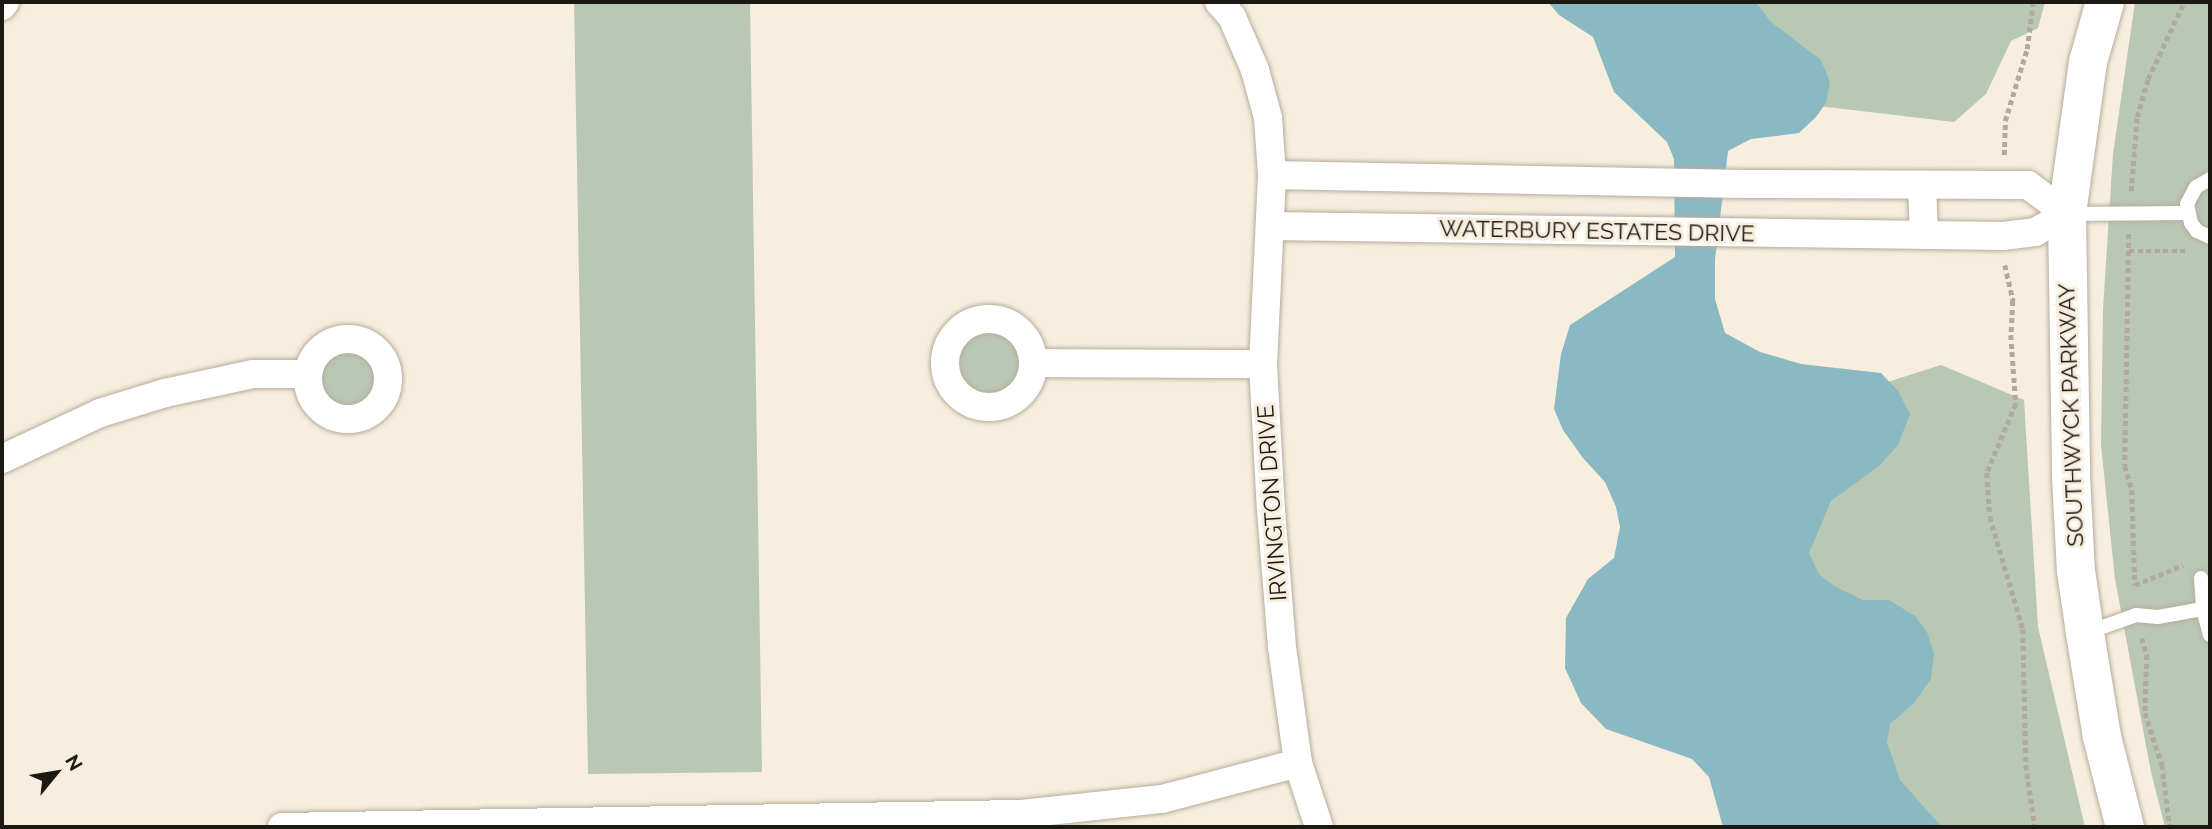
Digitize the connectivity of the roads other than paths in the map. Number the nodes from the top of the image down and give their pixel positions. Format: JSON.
{"nodes":[{"id":1,"x":1219,"y":2,"type":"edge"},
{"id":2,"x":2105,"y":2,"type":"edge"},
{"id":3,"x":1272,"y":175,"type":"junction"},
{"id":4,"x":2210,"y":179,"type":"edge"},
{"id":5,"x":1922,"y":185,"type":"junction"},
{"id":6,"x":2188,"y":213,"type":"junction"},
{"id":7,"x":2067,"y":214,"type":"junction"},
{"id":8,"x":1269,"y":226,"type":"junction"},
{"id":9,"x":1924,"y":235,"type":"junction"},
{"id":10,"x":2210,"y":237,"type":"edge"},
{"id":11,"x":1034,"y":363,"type":"dead end"},
{"id":12,"x":1263,"y":364,"type":"junction"},
{"id":13,"x":307,"y":374,"type":"dead end"},
{"id":14,"x":2,"y":459,"type":"edge"},
{"id":15,"x":2201,"y":578,"type":"road end"},
{"id":16,"x":2203,"y":609,"type":"junction"},
{"id":17,"x":2085,"y":633,"type":"junction"},
{"id":18,"x":2210,"y":635,"type":"edge"},
{"id":19,"x":1298,"y":763,"type":"junction"},
{"id":20,"x":282,"y":827,"type":"edge"},
{"id":21,"x":1319,"y":827,"type":"edge"},
{"id":22,"x":2125,"y":827,"type":"edge"}],
"edges":[{"from":1,"to":3,"type":"street","name":"IRVINGTON DRIVE"},
{"from":2,"to":7,"type":"street","name":"SOUTHWYCK PARKWAY"},
{"from":3,"to":5,"type":"street"},
{"from":3,"to":8,"type":"street","name":"IRVINGTON DRIVE"},
{"from":4,"to":6,"type":"lane"},
{"from":5,"to":7,"type":"street"},
{"from":5,"to":9,"type":"street"},
{"from":6,"to":7,"type":"lane"},
{"from":6,"to":10,"type":"lane"},
{"from":7,"to":9,"type":"street","name":"WATERBURY ESTATES DRIVE"},
{"from":7,"to":17,"type":"street","name":"SOUTHWYCK PARKWAY"},
{"from":8,"to":9,"type":"street","name":"WATERBURY ESTATES DRIVE"},
{"from":8,"to":12,"type":"street","name":"IRVINGTON DRIVE"},
{"from":11,"to":12,"type":"street"},
{"from":12,"to":19,"type":"street","name":"IRVINGTON DRIVE"},
{"from":13,"to":14,"type":"street"},
{"from":15,"to":16,"type":"lane"},
{"from":16,"to":17,"type":"lane"},
{"from":16,"to":18,"type":"lane"},
{"from":17,"to":22,"type":"street","name":"SOUTHWYCK PARKWAY"},
{"from":19,"to":20,"type":"street"},
{"from":19,"to":21,"type":"street","name":"IRVINGTON DRIVE"}]}
